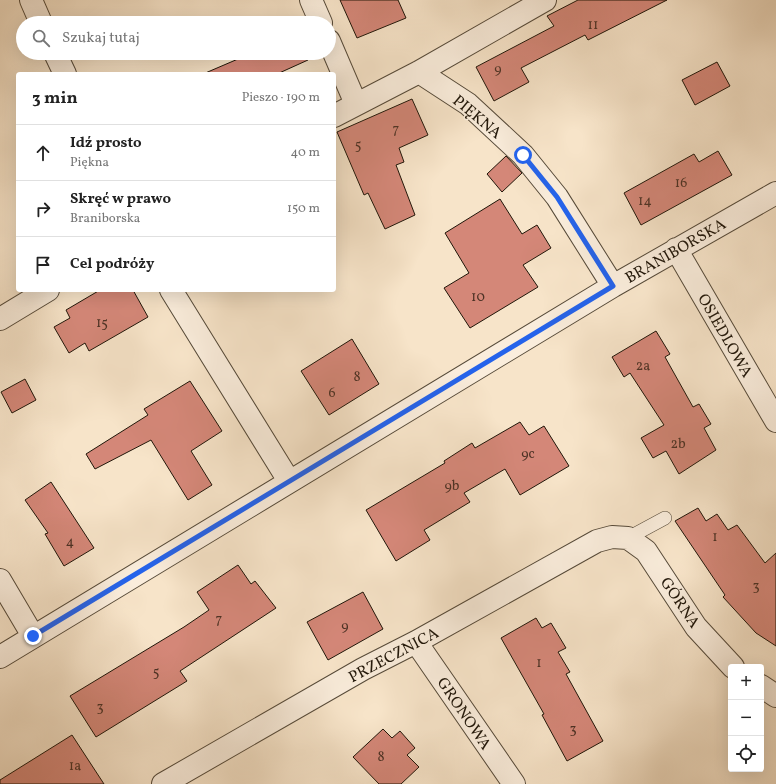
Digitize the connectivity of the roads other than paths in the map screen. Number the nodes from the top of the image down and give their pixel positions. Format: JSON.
{"nodes":[{"id":1,"x":31,"y":0,"type":"edge"},
{"id":2,"x":311,"y":0,"type":"edge"},
{"id":3,"x":545,"y":0,"type":"edge"},
{"id":4,"x":39,"y":16,"type":"edge"},
{"id":5,"x":318,"y":16,"type":"edge"},
{"id":6,"x":336,"y":57,"type":"edge"},
{"id":7,"x":58,"y":60,"type":"edge"},
{"id":8,"x":63,"y":72,"type":"edge"},
{"id":9,"x":419,"y":72,"type":"junction"},
{"id":10,"x":356,"y":104,"type":"junction"},
{"id":11,"x":336,"y":115,"type":"edge"},
{"id":12,"x":776,"y":193,"type":"edge"},
{"id":13,"x":676,"y":249,"type":"junction"},
{"id":14,"x":613,"y":286,"type":"junction"},
{"id":15,"x":45,"y":292,"type":"edge"},
{"id":16,"x":172,"y":292,"type":"edge"},
{"id":17,"x":0,"y":319,"type":"edge"},
{"id":18,"x":776,"y":421,"type":"edge"},
{"id":19,"x":289,"y":481,"type":"junction"},
{"id":20,"x":665,"y":518,"type":"dead end"},
{"id":21,"x":628,"y":538,"type":"junction"},
{"id":22,"x":0,"y":580,"type":"edge"},
{"id":23,"x":33,"y":636,"type":"junction"},
{"id":24,"x":416,"y":642,"type":"junction"},
{"id":25,"x":0,"y":658,"type":"edge"},
{"id":26,"x":730,"y":664,"type":"edge"},
{"id":27,"x":764,"y":688,"type":"edge"},
{"id":28,"x":776,"y":696,"type":"edge"},
{"id":29,"x":163,"y":784,"type":"edge"},
{"id":30,"x":514,"y":784,"type":"edge"}],
"edges":[{"from":1,"to":4,"type":"street"},
{"from":2,"to":5,"type":"street"},
{"from":3,"to":9,"type":"street"},
{"from":6,"to":10,"type":"street"},
{"from":7,"to":8,"type":"street"},
{"from":9,"to":10,"type":"street"},
{"from":9,"to":14,"type":"street","name":"PIĘKNA"},
{"from":10,"to":11,"type":"street"},
{"from":12,"to":13,"type":"street","name":"BRANIBORSKA"},
{"from":13,"to":14,"type":"street","name":"BRANIBORSKA"},
{"from":13,"to":18,"type":"street","name":"OSIEDLOWA"},
{"from":14,"to":19,"type":"street","name":"BRANIBORSKA"},
{"from":15,"to":17,"type":"street"},
{"from":16,"to":19,"type":"street"},
{"from":19,"to":23,"type":"street","name":"BRANIBORSKA"},
{"from":20,"to":21,"type":"lane"},
{"from":21,"to":24,"type":"street","name":"PRZECZNICA"},
{"from":21,"to":26,"type":"street","name":"GÓRNA"},
{"from":22,"to":23,"type":"street"},
{"from":23,"to":25,"type":"street","name":"BRANIBORSKA"},
{"from":24,"to":29,"type":"street","name":"PRZECZNICA"},
{"from":24,"to":30,"type":"street","name":"GRONOWA"},
{"from":27,"to":28,"type":"street"}]}
